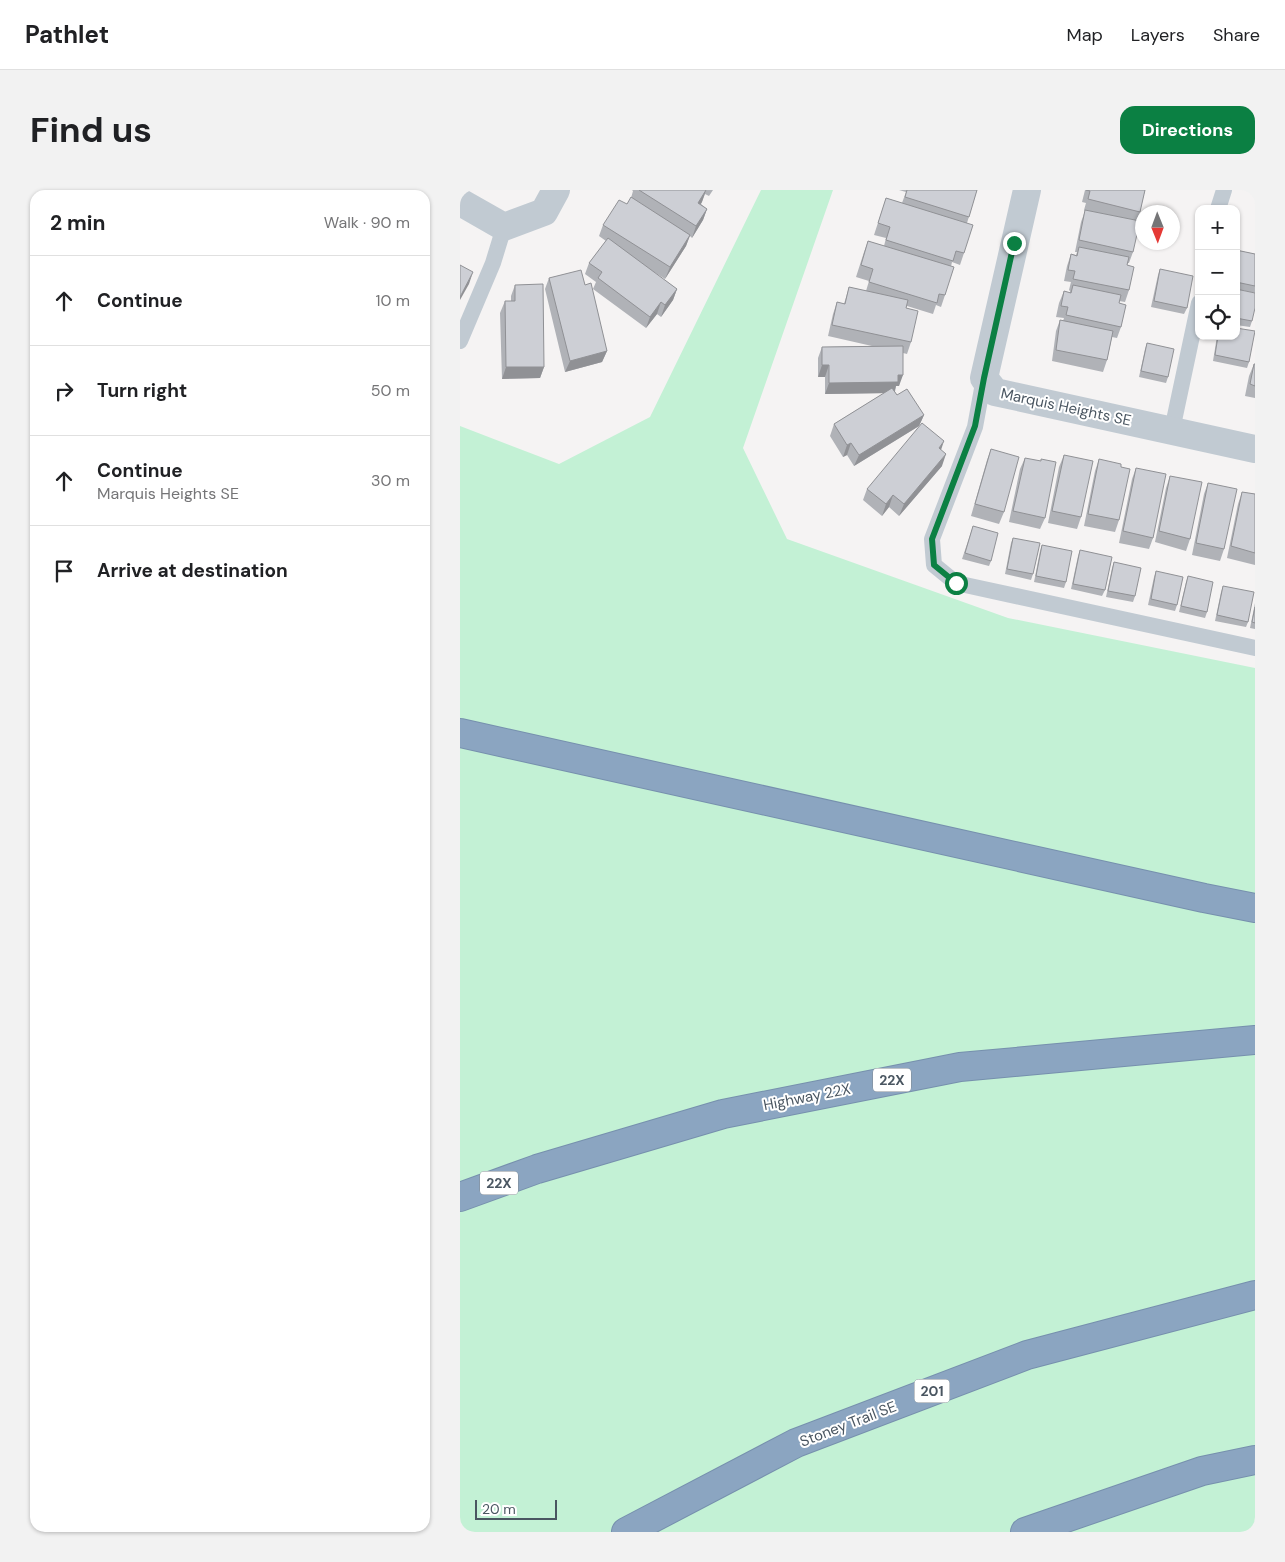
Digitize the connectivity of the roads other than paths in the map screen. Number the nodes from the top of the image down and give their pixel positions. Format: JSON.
{"nodes":[{"id":1,"x":556,"y":190,"type":"edge"},
{"id":2,"x":1027,"y":190,"type":"edge"},
{"id":3,"x":1224,"y":190,"type":"edge"},
{"id":4,"x":460,"y":202,"type":"edge"},
{"id":5,"x":1219,"y":205,"type":"edge"},
{"id":6,"x":504,"y":227,"type":"junction"},
{"id":7,"x":1195,"y":322,"type":"edge"},
{"id":8,"x":460,"y":341,"type":"edge"},
{"id":9,"x":984,"y":378,"type":"junction"},
{"id":10,"x":1172,"y":430,"type":"junction"},
{"id":11,"x":1255,"y":449,"type":"edge"},
{"id":12,"x":1255,"y":648,"type":"edge"},
{"id":13,"x":460,"y":733,"type":"edge"},
{"id":14,"x":1255,"y":908,"type":"edge"},
{"id":15,"x":1255,"y":1040,"type":"edge"},
{"id":16,"x":460,"y":1197,"type":"edge"},
{"id":17,"x":1255,"y":1295,"type":"edge"},
{"id":18,"x":1255,"y":1460,"type":"edge"},
{"id":19,"x":626,"y":1532,"type":"edge"},
{"id":20,"x":1025,"y":1532,"type":"edge"}],
"edges":[{"from":1,"to":6,"type":"street"},
{"from":2,"to":9,"type":"street","name":"Marquis Heights SE"},
{"from":3,"to":5,"type":"lane"},
{"from":4,"to":6,"type":"street"},
{"from":6,"to":8,"type":"lane"},
{"from":7,"to":10,"type":"lane"},
{"from":9,"to":10,"type":"street","name":"Marquis Heights SE"},
{"from":9,"to":12,"type":"lane"},
{"from":10,"to":11,"type":"street","name":"Marquis Heights SE"},
{"from":13,"to":14,"type":"highway"},
{"from":15,"to":16,"type":"highway","name":"Highway 22X","number":"22X"},
{"from":17,"to":19,"type":"highway","name":"Stoney Trail SE","number":"201"},
{"from":18,"to":20,"type":"highway"}]}
